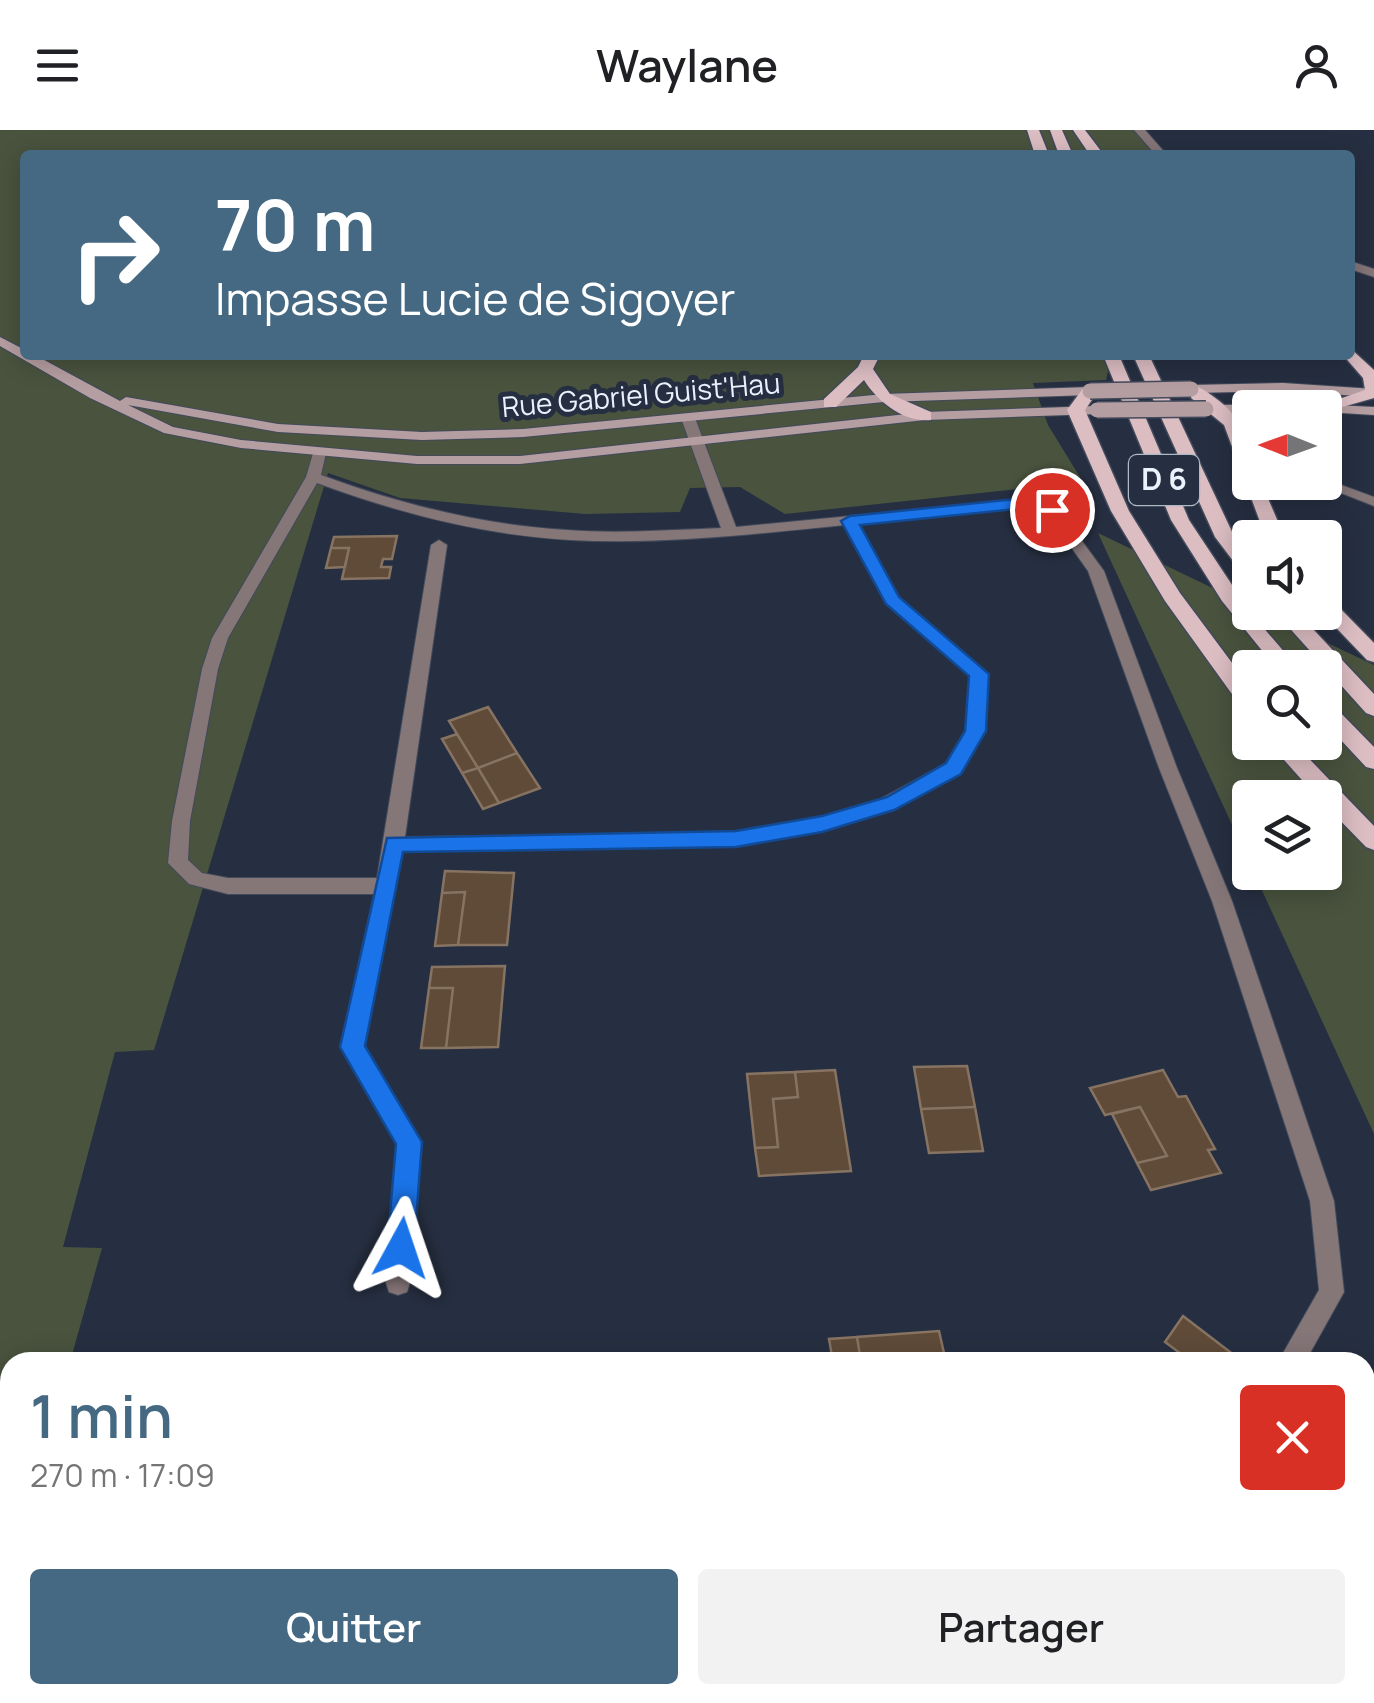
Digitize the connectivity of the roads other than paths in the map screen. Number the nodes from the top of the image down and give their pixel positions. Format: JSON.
{"nodes":[{"id":1,"x":1078,"y":130,"type":"edge"},
{"id":2,"x":1140,"y":130,"type":"edge"},
{"id":3,"x":1093,"y":150,"type":"edge"},
{"id":4,"x":1158,"y":150,"type":"edge"},
{"id":5,"x":1355,"y":358,"type":"edge"},
{"id":6,"x":34,"y":360,"type":"edge"},
{"id":7,"x":1113,"y":360,"type":"edge"},
{"id":8,"x":1143,"y":360,"type":"edge"},
{"id":9,"x":868,"y":362,"type":"edge"},
{"id":10,"x":1191,"y":389,"type":"junction"},
{"id":11,"x":1090,"y":391,"type":"junction"},
{"id":12,"x":1374,"y":393,"type":"edge"},
{"id":13,"x":95,"y":394,"type":"junction"},
{"id":14,"x":884,"y":398,"type":"junction"},
{"id":15,"x":830,"y":402,"type":"junction"},
{"id":16,"x":1342,"y":402,"type":"edge"},
{"id":17,"x":1215,"y":408,"type":"junction"},
{"id":18,"x":1232,"y":408,"type":"edge"},
{"id":19,"x":1342,"y":409,"type":"edge"},
{"id":20,"x":1086,"y":410,"type":"junction"},
{"id":21,"x":1374,"y":411,"type":"edge"},
{"id":22,"x":925,"y":416,"type":"junction"},
{"id":23,"x":688,"y":418,"type":"junction"},
{"id":24,"x":1232,"y":423,"type":"edge"},
{"id":25,"x":694,"y":442,"type":"junction"},
{"id":26,"x":319,"y":454,"type":"junction"},
{"id":27,"x":313,"y":477,"type":"junction"},
{"id":28,"x":1342,"y":490,"type":"edge"},
{"id":29,"x":1374,"y":502,"type":"edge"},
{"id":30,"x":850,"y":521,"type":"junction"},
{"id":31,"x":730,"y":532,"type":"junction"},
{"id":32,"x":439,"y":545,"type":"dead end"},
{"id":33,"x":1232,"y":547,"type":"edge"},
{"id":34,"x":1342,"y":622,"type":"edge"},
{"id":35,"x":1302,"y":630,"type":"edge"},
{"id":36,"x":1273,"y":650,"type":"edge"},
{"id":37,"x":1374,"y":655,"type":"edge"},
{"id":38,"x":1232,"y":678,"type":"edge"},
{"id":39,"x":1374,"y":708,"type":"edge"},
{"id":40,"x":1342,"y":728,"type":"edge"},
{"id":41,"x":1296,"y":760,"type":"edge"},
{"id":42,"x":1374,"y":761,"type":"edge"},
{"id":43,"x":1374,"y":841,"type":"edge"},
{"id":44,"x":394,"y":844,"type":"junction"},
{"id":45,"x":384,"y":886,"type":"junction"},
{"id":46,"x":398,"y":1282,"type":"dead end"},
{"id":47,"x":1297,"y":1352,"type":"edge"}],
"edges":[{"from":1,"to":3,"type":"main road"},
{"from":2,"to":4,"type":"street"},
{"from":5,"to":12,"type":"main road"},
{"from":6,"to":13,"type":"main road","name":"Rue Gabriel Guist'Hau","number":"D 6"},
{"from":7,"to":36,"type":"main road","number":"D 6"},
{"from":8,"to":33,"type":"main road","number":"D 6"},
{"from":9,"to":14,"type":"main road"},
{"from":9,"to":15,"type":"main road"},
{"from":10,"to":11,"type":"main road","name":"Rue Gabriel Guist'Hau","bridge":true},
{"from":10,"to":12,"type":"main road","name":"Rue Gabriel Guist'Hau"},
{"from":10,"to":17,"type":"main road"},
{"from":11,"to":14,"type":"main road","name":"Rue Gabriel Guist'Hau"},
{"from":11,"to":20,"type":"main road"},
{"from":12,"to":16,"type":"main road","number":"D 6"},
{"from":13,"to":23,"type":"main road","name":"Rue Gabriel Guist'Hau","number":"D 6"},
{"from":13,"to":26,"type":"main road","name":"Rue Gabriel Guist'Hau","number":"D 6"},
{"from":14,"to":15,"type":"main road","name":"Rue Gabriel Guist'Hau"},
{"from":14,"to":22,"type":"main road"},
{"from":15,"to":23,"type":"main road","name":"Rue Gabriel Guist'Hau","number":"D 6"},
{"from":17,"to":18,"type":"main road","number":"D 6"},
{"from":17,"to":20,"type":"main road","number":"D 6","bridge":true},
{"from":17,"to":24,"type":"main road"},
{"from":19,"to":21,"type":"main road"},
{"from":20,"to":22,"type":"main road","name":"Rue Gabriel Guist'Hau","number":"D 6"},
{"from":20,"to":38,"type":"main road"},
{"from":22,"to":25,"type":"main road","name":"Rue Gabriel Guist'Hau","number":"D 6"},
{"from":23,"to":25,"type":"street"},
{"from":25,"to":26,"type":"main road","name":"Rue Gabriel Guist'Hau","number":"D 6"},
{"from":25,"to":31,"type":"street"},
{"from":26,"to":27,"type":"street"},
{"from":27,"to":31,"type":"street"},
{"from":27,"to":45,"type":"street"},
{"from":28,"to":29,"type":"street"},
{"from":30,"to":31,"type":"street"},
{"from":30,"to":44,"type":"street"},
{"from":30,"to":47,"type":"street"},
{"from":32,"to":44,"type":"street"},
{"from":34,"to":37,"type":"main road"},
{"from":35,"to":39,"type":"main road"},
{"from":40,"to":42,"type":"main road"},
{"from":41,"to":43,"type":"main road"},
{"from":44,"to":45,"type":"street"},
{"from":45,"to":46,"type":"street"}]}
